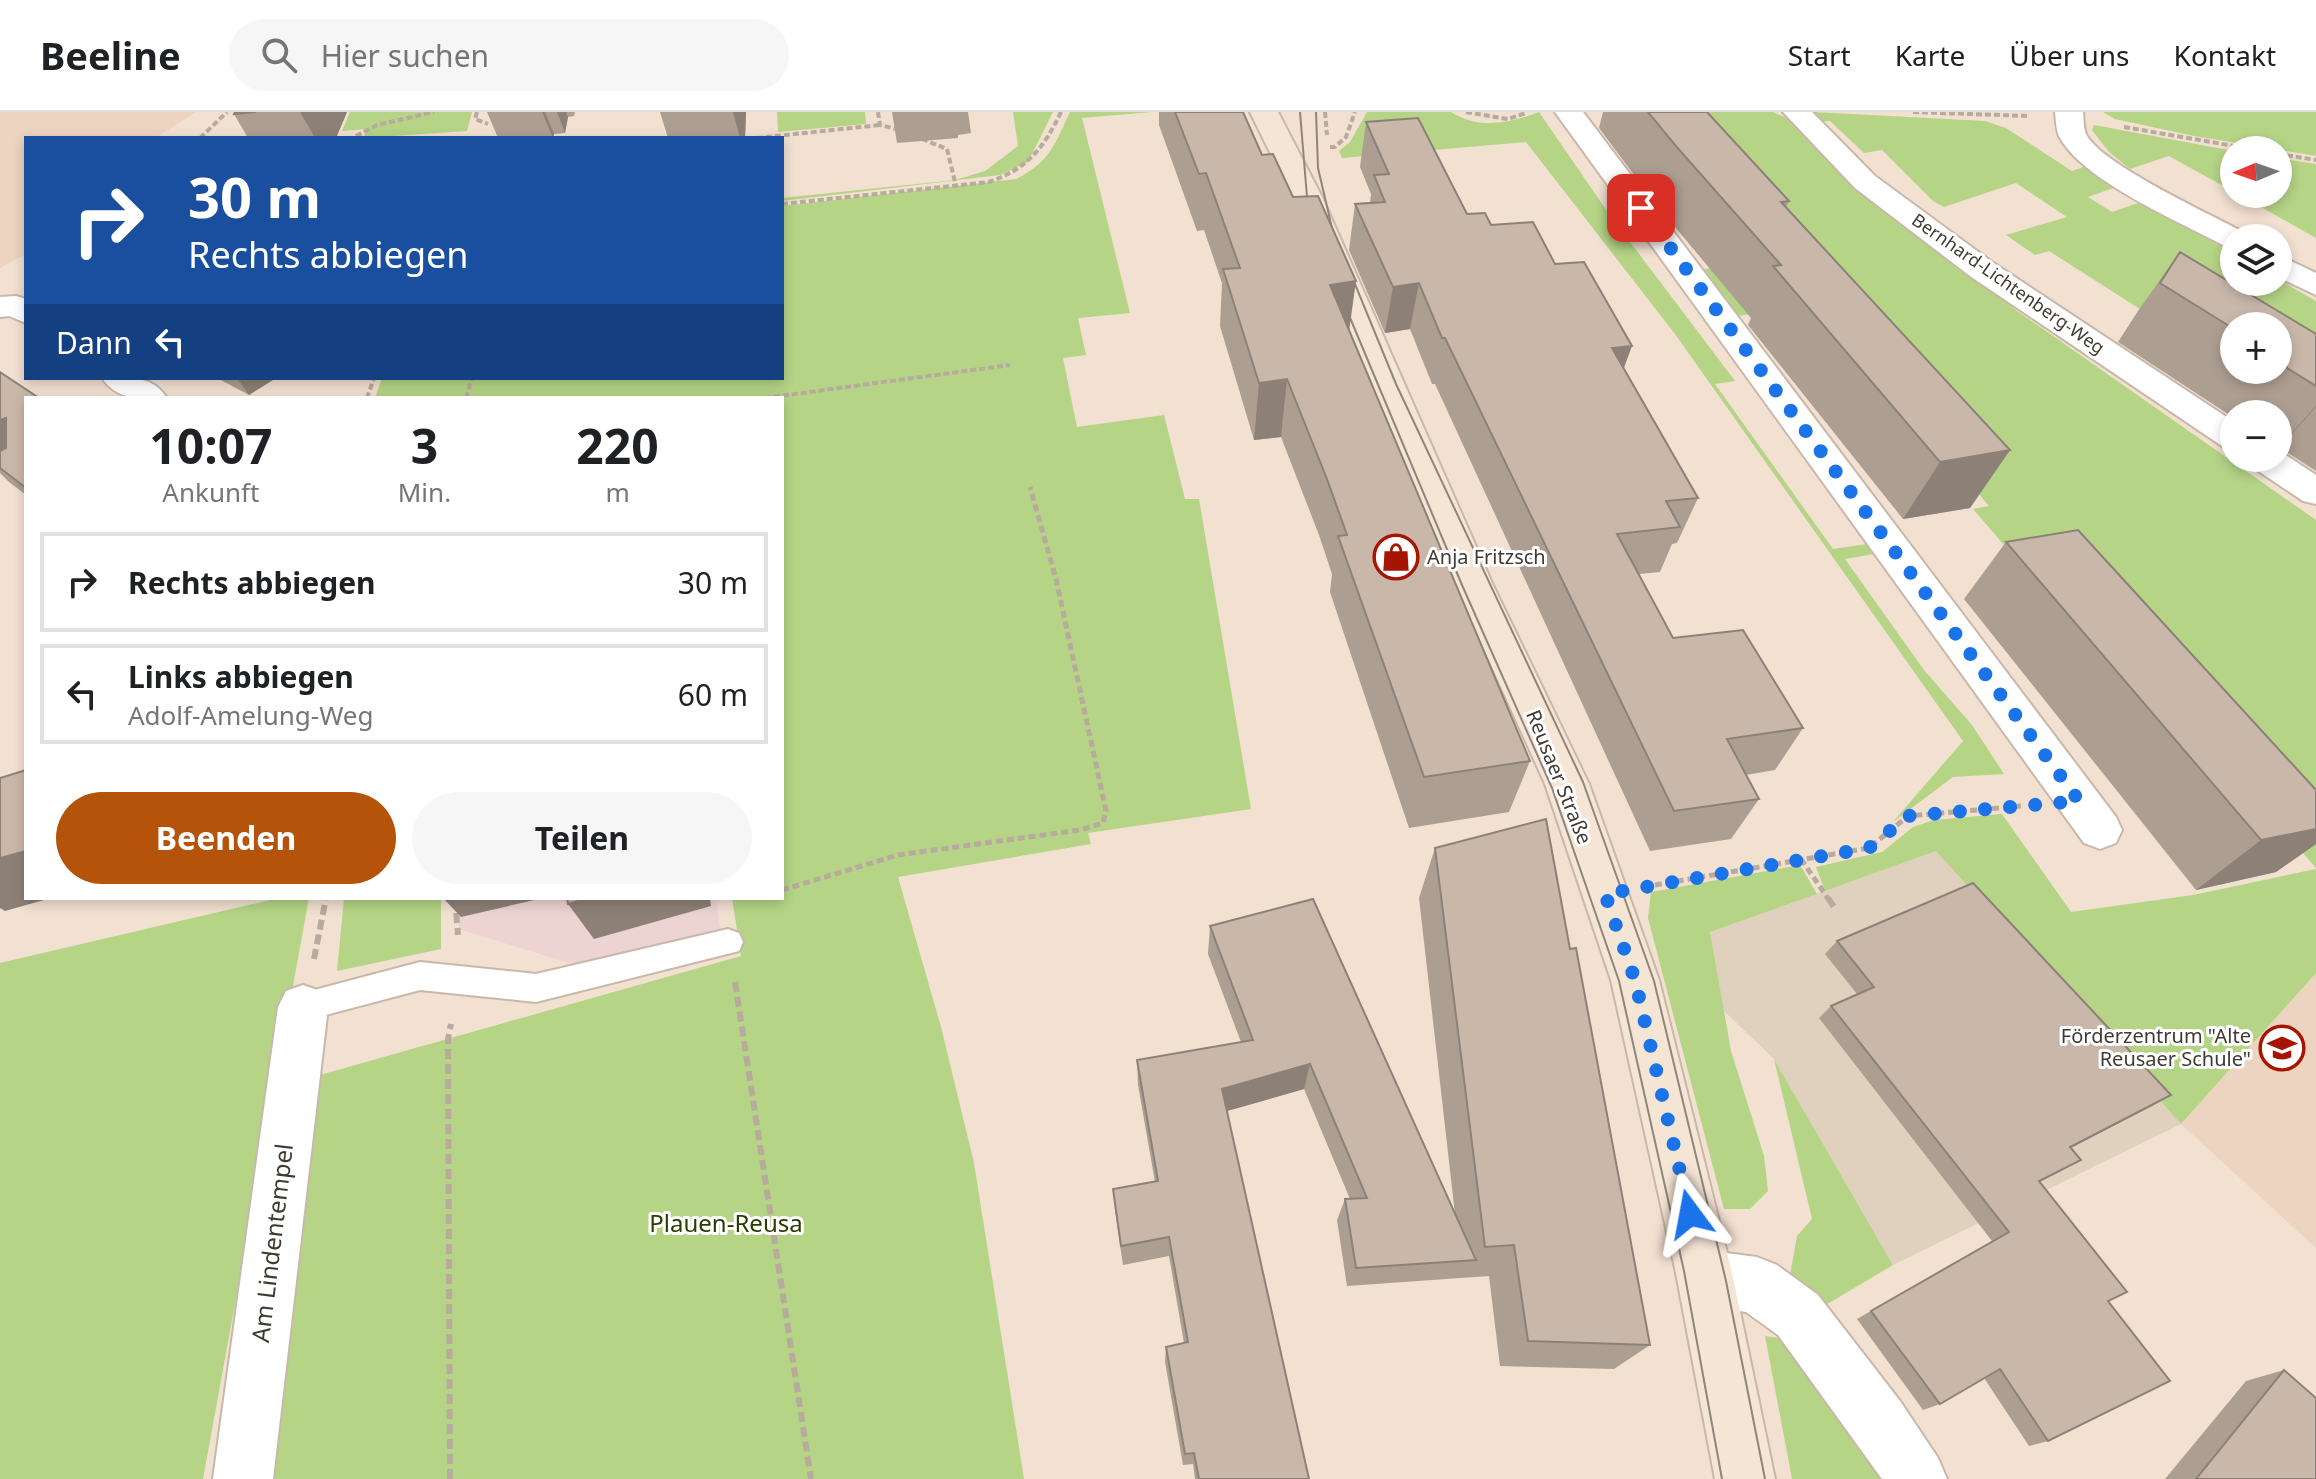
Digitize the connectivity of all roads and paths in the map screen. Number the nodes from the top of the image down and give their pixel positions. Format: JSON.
{"nodes":[{"id":1,"x":227,"y":112,"type":"edge"},
{"id":2,"x":434,"y":112,"type":"edge"},
{"id":3,"x":477,"y":112,"type":"edge"},
{"id":4,"x":878,"y":112,"type":"edge"},
{"id":5,"x":1061,"y":112,"type":"edge"},
{"id":6,"x":1264,"y":112,"type":"edge"},
{"id":7,"x":1355,"y":112,"type":"edge"},
{"id":8,"x":1466,"y":112,"type":"edge"},
{"id":9,"x":1531,"y":112,"type":"edge"},
{"id":10,"x":1569,"y":112,"type":"edge"},
{"id":11,"x":1797,"y":112,"type":"edge"},
{"id":12,"x":1913,"y":112,"type":"edge"},
{"id":13,"x":2069,"y":112,"type":"edge"},
{"id":14,"x":1955,"y":114,"type":"edge"},
{"id":15,"x":488,"y":124,"type":"dead end"},
{"id":16,"x":880,"y":125,"type":"junction"},
{"id":17,"x":896,"y":129,"type":"dead end"},
{"id":18,"x":822,"y":131,"type":"junction"},
{"id":19,"x":202,"y":136,"type":"edge"},
{"id":20,"x":356,"y":136,"type":"dead end"},
{"id":21,"x":776,"y":136,"type":"edge"},
{"id":22,"x":822,"y":138,"type":"dead end"},
{"id":23,"x":922,"y":139,"type":"dead end"},
{"id":24,"x":1335,"y":147,"type":"dead end"},
{"id":25,"x":2292,"y":156,"type":"edge"},
{"id":26,"x":2316,"y":160,"type":"edge"},
{"id":27,"x":956,"y":186,"type":"junction"},
{"id":28,"x":784,"y":204,"type":"edge"},
{"id":29,"x":2220,"y":231,"type":"edge"},
{"id":30,"x":2292,"y":272,"type":"edge"},
{"id":31,"x":2316,"y":286,"type":"edge"},
{"id":32,"x":0,"y":307,"type":"edge"},
{"id":33,"x":24,"y":312,"type":"edge"},
{"id":34,"x":1010,"y":365,"type":"dead end"},
{"id":35,"x":780,"y":396,"type":"edge"},
{"id":36,"x":2220,"y":429,"type":"edge"},
{"id":37,"x":2285,"y":472,"type":"edge"},
{"id":38,"x":1030,"y":487,"type":"dead end"},
{"id":39,"x":2316,"y":492,"type":"edge"},
{"id":40,"x":2079,"y":801,"type":"junction"},
{"id":41,"x":2100,"y":830,"type":"dead end"},
{"id":42,"x":1801,"y":859,"type":"junction"},
{"id":43,"x":784,"y":889,"type":"edge"},
{"id":44,"x":1605,"y":894,"type":"junction"},
{"id":45,"x":326,"y":900,"type":"edge"},
{"id":46,"x":455,"y":900,"type":"edge"},
{"id":47,"x":1834,"y":907,"type":"dead end"},
{"id":48,"x":728,"y":942,"type":"joint"},
{"id":49,"x":460,"y":979,"type":"junction"},
{"id":50,"x":303,"y":1007,"type":"junction"},
{"id":51,"x":1704,"y":1273,"type":"junction"},
{"id":52,"x":243,"y":1479,"type":"edge"},
{"id":53,"x":450,"y":1479,"type":"edge"},
{"id":54,"x":811,"y":1479,"type":"edge"},
{"id":55,"x":1745,"y":1479,"type":"edge"},
{"id":56,"x":1917,"y":1479,"type":"edge"}],
"edges":[{"from":1,"to":19,"type":"path"},
{"from":2,"to":20,"type":"path"},
{"from":3,"to":15,"type":"path"},
{"from":4,"to":16,"type":"path"},
{"from":5,"to":27,"type":"path"},
{"from":6,"to":44,"type":"street","name":"Reusaer Straße"},
{"from":7,"to":24,"type":"path"},
{"from":8,"to":9,"type":"path"},
{"from":10,"to":40,"type":"street"},
{"from":11,"to":36,"type":"street","name":"Bernhard-Lichtenberg-Weg"},
{"from":12,"to":14,"type":"path"},
{"from":13,"to":29,"type":"street"},
{"from":16,"to":17,"type":"path"},
{"from":16,"to":18,"type":"path"},
{"from":18,"to":21,"type":"path"},
{"from":18,"to":22,"type":"path"},
{"from":23,"to":27,"type":"path"},
{"from":25,"to":26,"type":"path"},
{"from":27,"to":28,"type":"path"},
{"from":30,"to":31,"type":"street"},
{"from":32,"to":33,"type":"street"},
{"from":34,"to":35,"type":"path"},
{"from":37,"to":39,"type":"street"},
{"from":38,"to":43,"type":"path"},
{"from":40,"to":41,"type":"street"},
{"from":40,"to":42,"type":"path"},
{"from":42,"to":44,"type":"path"},
{"from":42,"to":47,"type":"path"},
{"from":44,"to":51,"type":"street","name":"Reusaer Straße"},
{"from":45,"to":50,"type":"path"},
{"from":46,"to":49,"type":"path"},
{"from":48,"to":49,"type":"lane"},
{"from":48,"to":54,"type":"path"},
{"from":49,"to":50,"type":"lane"},
{"from":49,"to":53,"type":"path"},
{"from":50,"to":52,"type":"street","name":"Am Lindentempel"},
{"from":51,"to":55,"type":"street","name":"Reusaer Straße"},
{"from":51,"to":56,"type":"street"}]}
